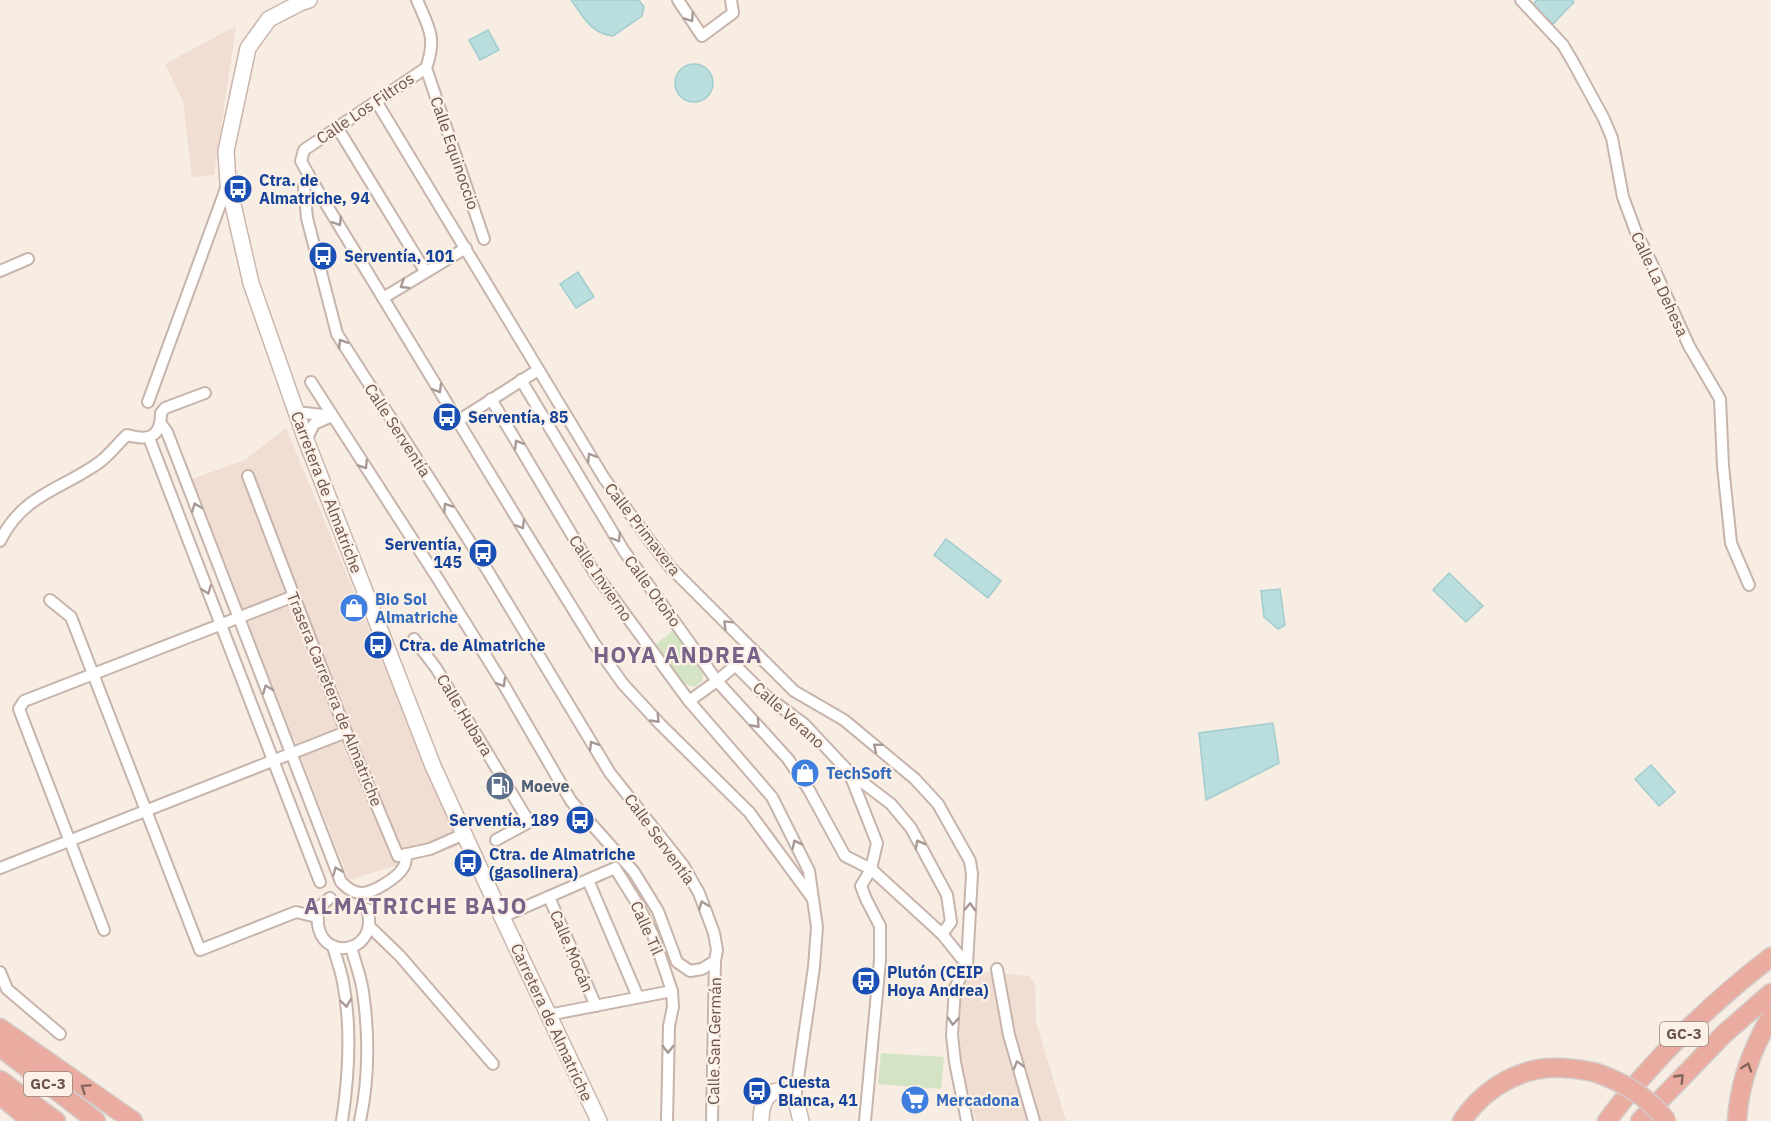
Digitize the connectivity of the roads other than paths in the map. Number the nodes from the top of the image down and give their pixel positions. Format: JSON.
{"nodes":[{"id":1,"x":309,"y":0,"type":"edge"},
{"id":2,"x":417,"y":0,"type":"edge"},
{"id":3,"x":678,"y":0,"type":"edge"},
{"id":4,"x":732,"y":0,"type":"edge"},
{"id":5,"x":1522,"y":1,"type":"edge"},
{"id":6,"x":426,"y":68,"type":"junction"},
{"id":7,"x":376,"y":101,"type":"junction"},
{"id":8,"x":337,"y":127,"type":"junction"},
{"id":9,"x":312,"y":181,"type":"junction"},
{"id":10,"x":228,"y":183,"type":"junction"},
{"id":11,"x":484,"y":239,"type":"dead end"},
{"id":12,"x":465,"y":248,"type":"junction"},
{"id":13,"x":28,"y":259,"type":"dead end"},
{"id":14,"x":0,"y":271,"type":"edge"},
{"id":15,"x":425,"y":271,"type":"junction"},
{"id":16,"x":383,"y":298,"type":"junction"},
{"id":17,"x":538,"y":370,"type":"junction"},
{"id":18,"x":521,"y":380,"type":"junction"},
{"id":19,"x":311,"y":382,"type":"dead end"},
{"id":20,"x":205,"y":393,"type":"dead end"},
{"id":21,"x":491,"y":399,"type":"junction"},
{"id":22,"x":148,"y":402,"type":"dead end"},
{"id":23,"x":296,"y":412,"type":"junction"},
{"id":24,"x":332,"y":416,"type":"junction"},
{"id":25,"x":458,"y":421,"type":"junction"},
{"id":26,"x":161,"y":424,"type":"junction"},
{"id":27,"x":148,"y":438,"type":"junction"},
{"id":28,"x":306,"y":440,"type":"junction"},
{"id":29,"x":248,"y":476,"type":"dead end"},
{"id":30,"x":0,"y":542,"type":"edge"},
{"id":31,"x":1749,"y":585,"type":"dead end"},
{"id":32,"x":294,"y":596,"type":"junction"},
{"id":33,"x":50,"y":600,"type":"dead end"},
{"id":34,"x":238,"y":616,"type":"junction"},
{"id":35,"x":220,"y":623,"type":"junction"},
{"id":36,"x":414,"y":639,"type":"dead end"},
{"id":37,"x":753,"y":650,"type":"junction"},
{"id":38,"x":735,"y":665,"type":"junction"},
{"id":39,"x":93,"y":675,"type":"junction"},
{"id":40,"x":717,"y":681,"type":"junction"},
{"id":41,"x":689,"y":701,"type":"junction"},
{"id":42,"x":346,"y":732,"type":"junction"},
{"id":43,"x":292,"y":754,"type":"junction"},
{"id":44,"x":274,"y":760,"type":"junction"},
{"id":45,"x":849,"y":772,"type":"junction"},
{"id":46,"x":146,"y":811,"type":"junction"},
{"id":47,"x":464,"y":834,"type":"junction"},
{"id":48,"x":496,"y":840,"type":"dead end"},
{"id":49,"x":69,"y":841,"type":"junction"},
{"id":50,"x":406,"y":854,"type":"junction"},
{"id":51,"x":0,"y":868,"type":"edge"},
{"id":52,"x":871,"y":869,"type":"junction"},
{"id":53,"x":588,"y":880,"type":"junction"},
{"id":54,"x":320,"y":882,"type":"dead end"},
{"id":55,"x":549,"y":897,"type":"junction"},
{"id":56,"x":330,"y":898,"type":"dead end"},
{"id":57,"x":813,"y":899,"type":"junction"},
{"id":58,"x":367,"y":909,"type":"dead end"},
{"id":59,"x":317,"y":917,"type":"junction"},
{"id":60,"x":502,"y":917,"type":"junction"},
{"id":61,"x":370,"y":927,"type":"junction"},
{"id":62,"x":104,"y":930,"type":"dead end"},
{"id":63,"x":942,"y":934,"type":"junction"},
{"id":64,"x":333,"y":946,"type":"junction"},
{"id":65,"x":351,"y":947,"type":"junction"},
{"id":66,"x":715,"y":961,"type":"junction"},
{"id":67,"x":1765,"y":961,"type":"edge"},
{"id":68,"x":967,"y":965,"type":"junction"},
{"id":69,"x":997,"y":969,"type":"dead end"},
{"id":70,"x":0,"y":972,"type":"edge"},
{"id":71,"x":672,"y":991,"type":"junction"},
{"id":72,"x":1771,"y":993,"type":"edge"},
{"id":73,"x":638,"y":998,"type":"junction"},
{"id":74,"x":596,"y":1006,"type":"junction"},
{"id":75,"x":548,"y":1015,"type":"junction"},
{"id":76,"x":1771,"y":1016,"type":"edge"},
{"id":77,"x":0,"y":1028,"type":"edge"},
{"id":78,"x":60,"y":1034,"type":"dead end"},
{"id":79,"x":0,"y":1047,"type":"edge"},
{"id":80,"x":493,"y":1064,"type":"dead end"},
{"id":81,"x":0,"y":1075,"type":"edge"},
{"id":82,"x":0,"y":1080,"type":"edge"},
{"id":83,"x":0,"y":1095,"type":"edge"},
{"id":84,"x":795,"y":1099,"type":"junction"},
{"id":85,"x":34,"y":1114,"type":"edge"},
{"id":86,"x":56,"y":1121,"type":"edge"},
{"id":87,"x":96,"y":1121,"type":"edge"},
{"id":88,"x":133,"y":1121,"type":"edge"},
{"id":89,"x":342,"y":1121,"type":"edge"},
{"id":90,"x":360,"y":1121,"type":"edge"},
{"id":91,"x":599,"y":1121,"type":"edge"},
{"id":92,"x":667,"y":1121,"type":"edge"},
{"id":93,"x":712,"y":1121,"type":"edge"},
{"id":94,"x":761,"y":1121,"type":"edge"},
{"id":95,"x":801,"y":1121,"type":"edge"},
{"id":96,"x":865,"y":1121,"type":"edge"},
{"id":97,"x":967,"y":1121,"type":"edge"},
{"id":98,"x":1034,"y":1121,"type":"edge"},
{"id":99,"x":1462,"y":1121,"type":"edge"},
{"id":100,"x":1594,"y":1121,"type":"edge"},
{"id":101,"x":1607,"y":1121,"type":"edge"},
{"id":102,"x":1640,"y":1121,"type":"edge"},
{"id":103,"x":1667,"y":1121,"type":"edge"},
{"id":104,"x":1737,"y":1121,"type":"edge"}],
"edges":[{"from":1,"to":10,"type":"main road","name":"Carretera de Almatriche"},
{"from":2,"to":6,"type":"street","name":"Calle Los Filtros"},
{"from":3,"to":4,"type":"street","one_way":true},
{"from":5,"to":31,"type":"street","name":"Calle La Dehesa"},
{"from":6,"to":7,"type":"street","name":"Calle Los Filtros"},
{"from":6,"to":11,"type":"street","name":"Calle Equinoccio"},
{"from":7,"to":8,"type":"street","name":"Calle Los Filtros"},
{"from":7,"to":12,"type":"street","name":"Calle Primavera"},
{"from":8,"to":9,"type":"street","name":"Calle Los Filtros"},
{"from":8,"to":15,"type":"street"},
{"from":9,"to":16,"type":"street","one_way":true},
{"from":66,"to":9,"type":"street","name":"Calle Serventía","one_way":true},
{"from":10,"to":22,"type":"street"},
{"from":10,"to":23,"type":"main road","name":"Carretera de Almatriche"},
{"from":12,"to":15,"type":"street"},
{"from":12,"to":17,"type":"street","name":"Calle Primavera"},
{"from":13,"to":14,"type":"street"},
{"from":15,"to":16,"type":"street","one_way":true},
{"from":16,"to":25,"type":"street","one_way":true},
{"from":17,"to":18,"type":"street"},
{"from":37,"to":17,"type":"street","name":"Calle Primavera","one_way":true},
{"from":18,"to":21,"type":"street"},
{"from":18,"to":40,"type":"street","name":"Calle Otoño","one_way":true},
{"from":19,"to":24,"type":"street"},
{"from":20,"to":26,"type":"street"},
{"from":21,"to":25,"type":"street"},
{"from":41,"to":21,"type":"street","name":"Calle Invierno","one_way":true},
{"from":23,"to":24,"type":"street"},
{"from":23,"to":28,"type":"main road","name":"Carretera de Almatriche"},
{"from":24,"to":28,"type":"street"},
{"from":24,"to":66,"type":"street","one_way":true},
{"from":25,"to":57,"type":"street","one_way":true},
{"from":26,"to":27,"type":"street"},
{"from":34,"to":26,"type":"street","one_way":true},
{"from":27,"to":30,"type":"street"},
{"from":27,"to":35,"type":"street","one_way":true},
{"from":28,"to":47,"type":"main road","name":"Carretera de Almatriche"},
{"from":29,"to":32,"type":"street","name":"Trasera Carretera de Almatriche"},
{"from":32,"to":34,"type":"street"},
{"from":32,"to":42,"type":"street","name":"Trasera Carretera de Almatriche"},
{"from":33,"to":39,"type":"street"},
{"from":34,"to":35,"type":"street"},
{"from":43,"to":34,"type":"street","one_way":true},
{"from":35,"to":39,"type":"street"},
{"from":35,"to":44,"type":"street"},
{"from":36,"to":48,"type":"street","name":"Calle Hubara"},
{"from":37,"to":38,"type":"street"},
{"from":68,"to":37,"type":"street","name":"Calle Primavera","one_way":true},
{"from":38,"to":40,"type":"street"},
{"from":38,"to":45,"type":"street","name":"Calle Verano"},
{"from":39,"to":46,"type":"street"},
{"from":39,"to":49,"type":"street"},
{"from":40,"to":41,"type":"street"},
{"from":40,"to":52,"type":"street","name":"Calle Otoño","one_way":true},
{"from":57,"to":41,"type":"street","name":"Calle Invierno","one_way":true},
{"from":42,"to":43,"type":"street"},
{"from":42,"to":50,"type":"street","name":"Trasera Carretera de Almatriche"},
{"from":43,"to":44,"type":"street"},
{"from":50,"to":43,"type":"street","one_way":true},
{"from":44,"to":46,"type":"street"},
{"from":44,"to":54,"type":"street"},
{"from":45,"to":52,"type":"street"},
{"from":63,"to":45,"type":"street","name":"Calle Verano","one_way":true},
{"from":46,"to":49,"type":"street"},
{"from":46,"to":59,"type":"street"},
{"from":47,"to":50,"type":"street"},
{"from":47,"to":60,"type":"main road","name":"Carretera de Almatriche"},
{"from":49,"to":51,"type":"street"},
{"from":49,"to":62,"type":"street"},
{"from":52,"to":63,"type":"street","name":"Calle Otoño"},
{"from":52,"to":96,"type":"street"},
{"from":53,"to":55,"type":"street"},
{"from":53,"to":71,"type":"street","name":"Calle Til"},
{"from":53,"to":73,"type":"street"},
{"from":55,"to":60,"type":"street"},
{"from":55,"to":74,"type":"street","name":"Calle Mocán"},
{"from":56,"to":59,"type":"street"},
{"from":57,"to":84,"type":"street"},
{"from":58,"to":61,"type":"street"},
{"from":59,"to":64,"type":"street"},
{"from":60,"to":75,"type":"main road","name":"Carretera de Almatriche"},
{"from":61,"to":65,"type":"street"},
{"from":61,"to":80,"type":"street"},
{"from":63,"to":68,"type":"street"},
{"from":64,"to":65,"type":"street"},
{"from":64,"to":89,"type":"street","one_way":true},
{"from":65,"to":90,"type":"street"},
{"from":66,"to":93,"type":"street","name":"Calle San Germán"},
{"from":67,"to":100,"type":"highway"},
{"from":67,"to":101,"type":"highway","number":"GC-3"},
{"from":68,"to":97,"type":"street","one_way":true},
{"from":98,"to":69,"type":"street","one_way":true},
{"from":70,"to":78,"type":"street"},
{"from":71,"to":73,"type":"street"},
{"from":71,"to":92,"type":"street","one_way":true},
{"from":102,"to":72,"type":"highway","number":"GC-3","one_way":true},
{"from":73,"to":74,"type":"street"},
{"from":74,"to":75,"type":"street"},
{"from":75,"to":91,"type":"main road","name":"Carretera de Almatriche"},
{"from":104,"to":76,"type":"highway","one_way":true},
{"from":88,"to":77,"type":"highway","one_way":true},
{"from":79,"to":87,"type":"highway","number":"GC-3"},
{"from":81,"to":85,"type":"highway","number":"GC-3"},
{"from":82,"to":85,"type":"highway"},
{"from":83,"to":85,"type":"highway"},
{"from":84,"to":94,"type":"main road"},
{"from":84,"to":95,"type":"main road"},
{"from":85,"to":86,"type":"highway","number":"GC-3"},
{"from":99,"to":103,"type":"highway","bridge":true}]}
